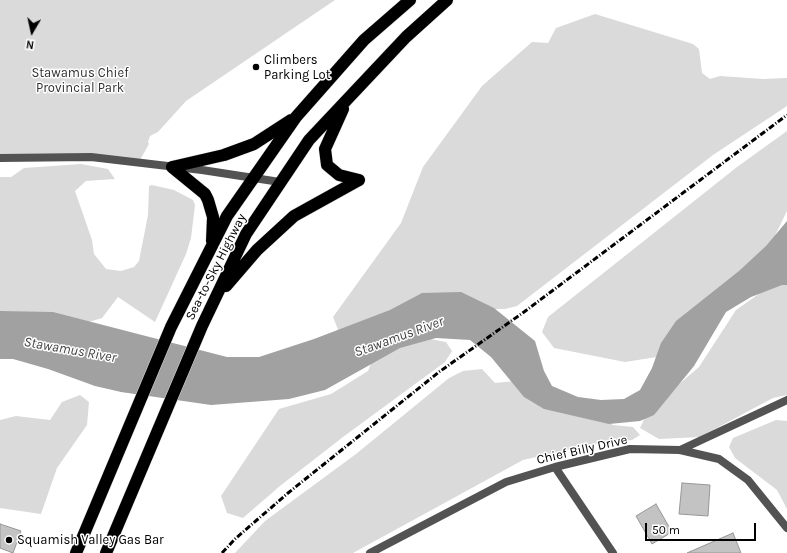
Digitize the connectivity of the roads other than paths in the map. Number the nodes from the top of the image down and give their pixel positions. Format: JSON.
{"nodes":[{"id":1,"x":410,"y":0,"type":"edge"},
{"id":2,"x":447,"y":0,"type":"edge"},
{"id":3,"x":347,"y":100,"type":"junction"},
{"id":4,"x":296,"y":117,"type":"junction"},
{"id":5,"x":0,"y":158,"type":"edge"},
{"id":6,"x":172,"y":167,"type":"junction"},
{"id":7,"x":252,"y":179,"type":"junction"},
{"id":8,"x":280,"y":182,"type":"junction"},
{"id":9,"x":212,"y":244,"type":"junction"},
{"id":10,"x":215,"y":298,"type":"junction"},
{"id":11,"x":787,"y":400,"type":"edge"},
{"id":12,"x":680,"y":450,"type":"junction"},
{"id":13,"x":555,"y":467,"type":"junction"},
{"id":14,"x":787,"y":528,"type":"edge"},
{"id":15,"x":76,"y":553,"type":"edge"},
{"id":16,"x":106,"y":553,"type":"edge"},
{"id":17,"x":370,"y":553,"type":"edge"},
{"id":18,"x":613,"y":553,"type":"edge"}],
"edges":[{"from":1,"to":4,"type":"highway","name":"Sea-to-Sky Highway"},
{"from":2,"to":3,"type":"highway","name":"Sea-to-Sky Highway"},
{"from":3,"to":8,"type":"highway","name":"Sea-to-Sky Highway"},
{"from":3,"to":10,"type":"highway"},
{"from":4,"to":6,"type":"highway"},
{"from":4,"to":7,"type":"highway","name":"Sea-to-Sky Highway"},
{"from":5,"to":6,"type":"street"},
{"from":6,"to":7,"type":"street"},
{"from":6,"to":9,"type":"highway"},
{"from":7,"to":8,"type":"street"},
{"from":7,"to":9,"type":"highway","name":"Sea-to-Sky Highway"},
{"from":8,"to":10,"type":"highway","name":"Sea-to-Sky Highway"},
{"from":9,"to":15,"type":"highway","name":"Sea-to-Sky Highway"},
{"from":10,"to":16,"type":"highway","name":"Sea-to-Sky Highway"},
{"from":11,"to":12,"type":"street"},
{"from":12,"to":13,"type":"street","name":"Chief Billy Drive"},
{"from":12,"to":14,"type":"street","name":"Chief Billy Drive"},
{"from":13,"to":17,"type":"street","name":"Chief Billy Drive"},
{"from":13,"to":18,"type":"street"}]}
